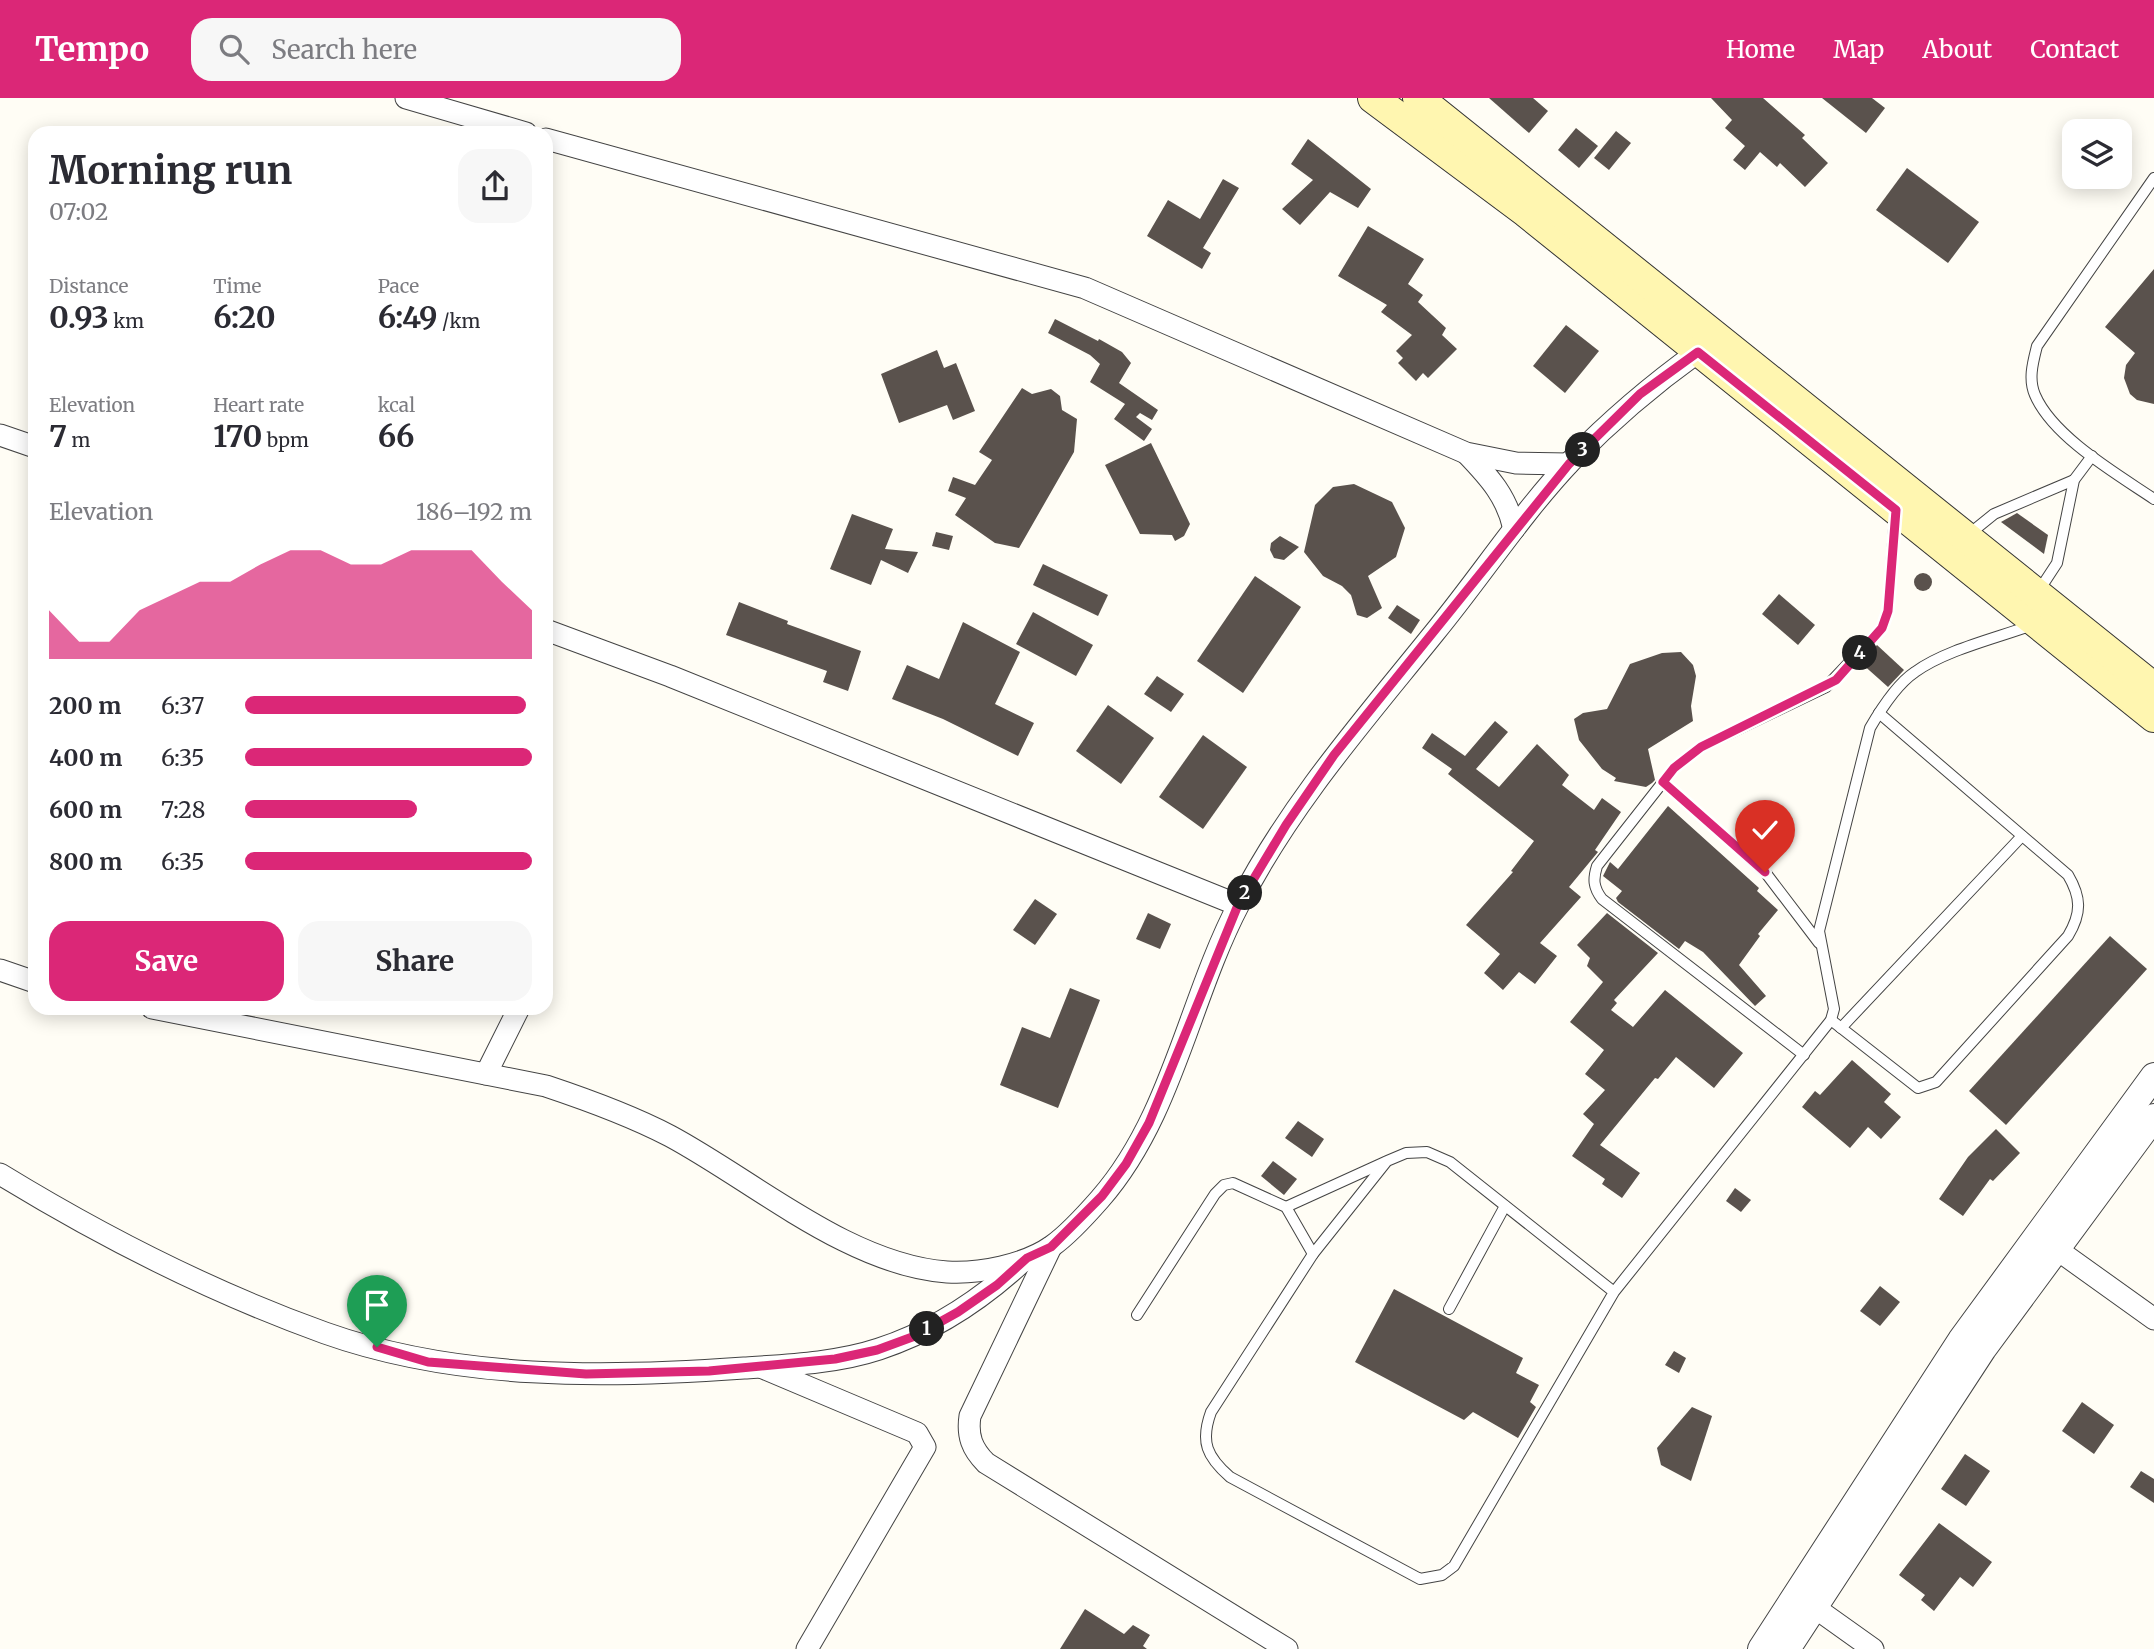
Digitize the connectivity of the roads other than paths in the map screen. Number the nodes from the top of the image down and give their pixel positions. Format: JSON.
{"nodes":[{"id":1,"x":406,"y":98,"type":"edge"},
{"id":2,"x":1373,"y":98,"type":"edge"},
{"id":3,"x":1418,"y":98,"type":"edge"},
{"id":4,"x":502,"y":126,"type":"edge"},
{"id":5,"x":553,"y":141,"type":"edge"},
{"id":6,"x":2154,"y":178,"type":"edge"},
{"id":7,"x":1698,"y":352,"type":"junction"},
{"id":8,"x":0,"y":435,"type":"edge"},
{"id":9,"x":28,"y":445,"type":"edge"},
{"id":10,"x":1466,"y":453,"type":"junction"},
{"id":11,"x":2092,"y":456,"type":"junction"},
{"id":12,"x":1569,"y":464,"type":"junction"},
{"id":13,"x":2074,"y":480,"type":"junction"},
{"id":14,"x":2154,"y":499,"type":"edge"},
{"id":15,"x":1903,"y":501,"type":"junction"},
{"id":16,"x":1514,"y":529,"type":"junction"},
{"id":17,"x":1966,"y":537,"type":"junction"},
{"id":18,"x":2038,"y":592,"type":"junction"},
{"id":19,"x":2038,"y":622,"type":"junction"},
{"id":20,"x":553,"y":633,"type":"edge"},
{"id":21,"x":2154,"y":688,"type":"edge"},
{"id":22,"x":1879,"y":713,"type":"junction"},
{"id":23,"x":2154,"y":717,"type":"edge"},
{"id":24,"x":1663,"y":782,"type":"junction"},
{"id":25,"x":2022,"y":836,"type":"junction"},
{"id":26,"x":1238,"y":905,"type":"junction"},
{"id":27,"x":1819,"y":943,"type":"junction"},
{"id":28,"x":0,"y":970,"type":"edge"},
{"id":29,"x":28,"y":980,"type":"edge"},
{"id":30,"x":187,"y":1015,"type":"edge"},
{"id":31,"x":516,"y":1015,"type":"edge"},
{"id":32,"x":1831,"y":1020,"type":"junction"},
{"id":33,"x":1841,"y":1028,"type":"junction"},
{"id":34,"x":1804,"y":1055,"type":"junction"},
{"id":35,"x":486,"y":1074,"type":"junction"},
{"id":36,"x":2154,"y":1076,"type":"edge"},
{"id":37,"x":2154,"y":1117,"type":"edge"},
{"id":38,"x":1387,"y":1161,"type":"junction"},
{"id":39,"x":0,"y":1174,"type":"edge"},
{"id":40,"x":1505,"y":1206,"type":"junction"},
{"id":41,"x":1286,"y":1208,"type":"junction"},
{"id":42,"x":1051,"y":1247,"type":"junction"},
{"id":43,"x":2055,"y":1248,"type":"junction"},
{"id":44,"x":1313,"y":1254,"type":"junction"},
{"id":45,"x":1027,"y":1258,"type":"junction"},
{"id":46,"x":1614,"y":1292,"type":"junction"},
{"id":47,"x":1449,"y":1309,"type":"dead end"},
{"id":48,"x":1137,"y":1315,"type":"dead end"},
{"id":49,"x":2154,"y":1320,"type":"edge"},
{"id":50,"x":762,"y":1367,"type":"junction"},
{"id":51,"x":1814,"y":1608,"type":"junction"},
{"id":52,"x":1258,"y":1642,"type":"edge"},
{"id":53,"x":807,"y":1649,"type":"edge"},
{"id":54,"x":1287,"y":1649,"type":"edge"},
{"id":55,"x":1761,"y":1649,"type":"edge"},
{"id":56,"x":1787,"y":1649,"type":"edge"},
{"id":57,"x":1873,"y":1649,"type":"edge"}],
"edges":[{"from":1,"to":4,"type":"street"},
{"from":2,"to":7,"type":"main road"},
{"from":3,"to":15,"type":"main road"},
{"from":5,"to":10,"type":"street"},
{"from":6,"to":11,"type":"lane"},
{"from":7,"to":12,"type":"street"},
{"from":7,"to":15,"type":"main road"},
{"from":8,"to":9,"type":"street"},
{"from":10,"to":12,"type":"street"},
{"from":10,"to":16,"type":"street"},
{"from":11,"to":13,"type":"lane"},
{"from":11,"to":14,"type":"lane"},
{"from":12,"to":16,"type":"street"},
{"from":13,"to":17,"type":"lane"},
{"from":13,"to":18,"type":"lane"},
{"from":15,"to":17,"type":"main road"},
{"from":15,"to":19,"type":"main road"},
{"from":15,"to":24,"type":"lane"},
{"from":16,"to":26,"type":"street"},
{"from":17,"to":18,"type":"main road"},
{"from":18,"to":21,"type":"main road"},
{"from":19,"to":22,"type":"lane"},
{"from":19,"to":23,"type":"main road"},
{"from":20,"to":26,"type":"street"},
{"from":22,"to":25,"type":"lane"},
{"from":22,"to":27,"type":"lane"},
{"from":24,"to":27,"type":"lane"},
{"from":24,"to":34,"type":"lane"},
{"from":25,"to":33,"type":"lane"},
{"from":25,"to":33,"type":"lane"},
{"from":26,"to":42,"type":"street"},
{"from":27,"to":32,"type":"lane"},
{"from":28,"to":29,"type":"street"},
{"from":30,"to":35,"type":"street"},
{"from":31,"to":35,"type":"street"},
{"from":32,"to":33,"type":"lane"},
{"from":32,"to":34,"type":"lane"},
{"from":34,"to":46,"type":"lane"},
{"from":35,"to":45,"type":"street"},
{"from":36,"to":55,"type":"street"},
{"from":37,"to":43,"type":"street"},
{"from":38,"to":40,"type":"lane"},
{"from":38,"to":41,"type":"lane"},
{"from":38,"to":44,"type":"lane"},
{"from":39,"to":50,"type":"street"},
{"from":40,"to":46,"type":"lane"},
{"from":40,"to":47,"type":"lane"},
{"from":41,"to":44,"type":"lane"},
{"from":41,"to":48,"type":"lane"},
{"from":42,"to":45,"type":"street"},
{"from":42,"to":52,"type":"street"},
{"from":43,"to":49,"type":"street"},
{"from":43,"to":51,"type":"street"},
{"from":44,"to":46,"type":"lane"},
{"from":45,"to":50,"type":"street"},
{"from":50,"to":53,"type":"street"},
{"from":51,"to":56,"type":"street"},
{"from":51,"to":57,"type":"street"},
{"from":52,"to":54,"type":"street"}]}
